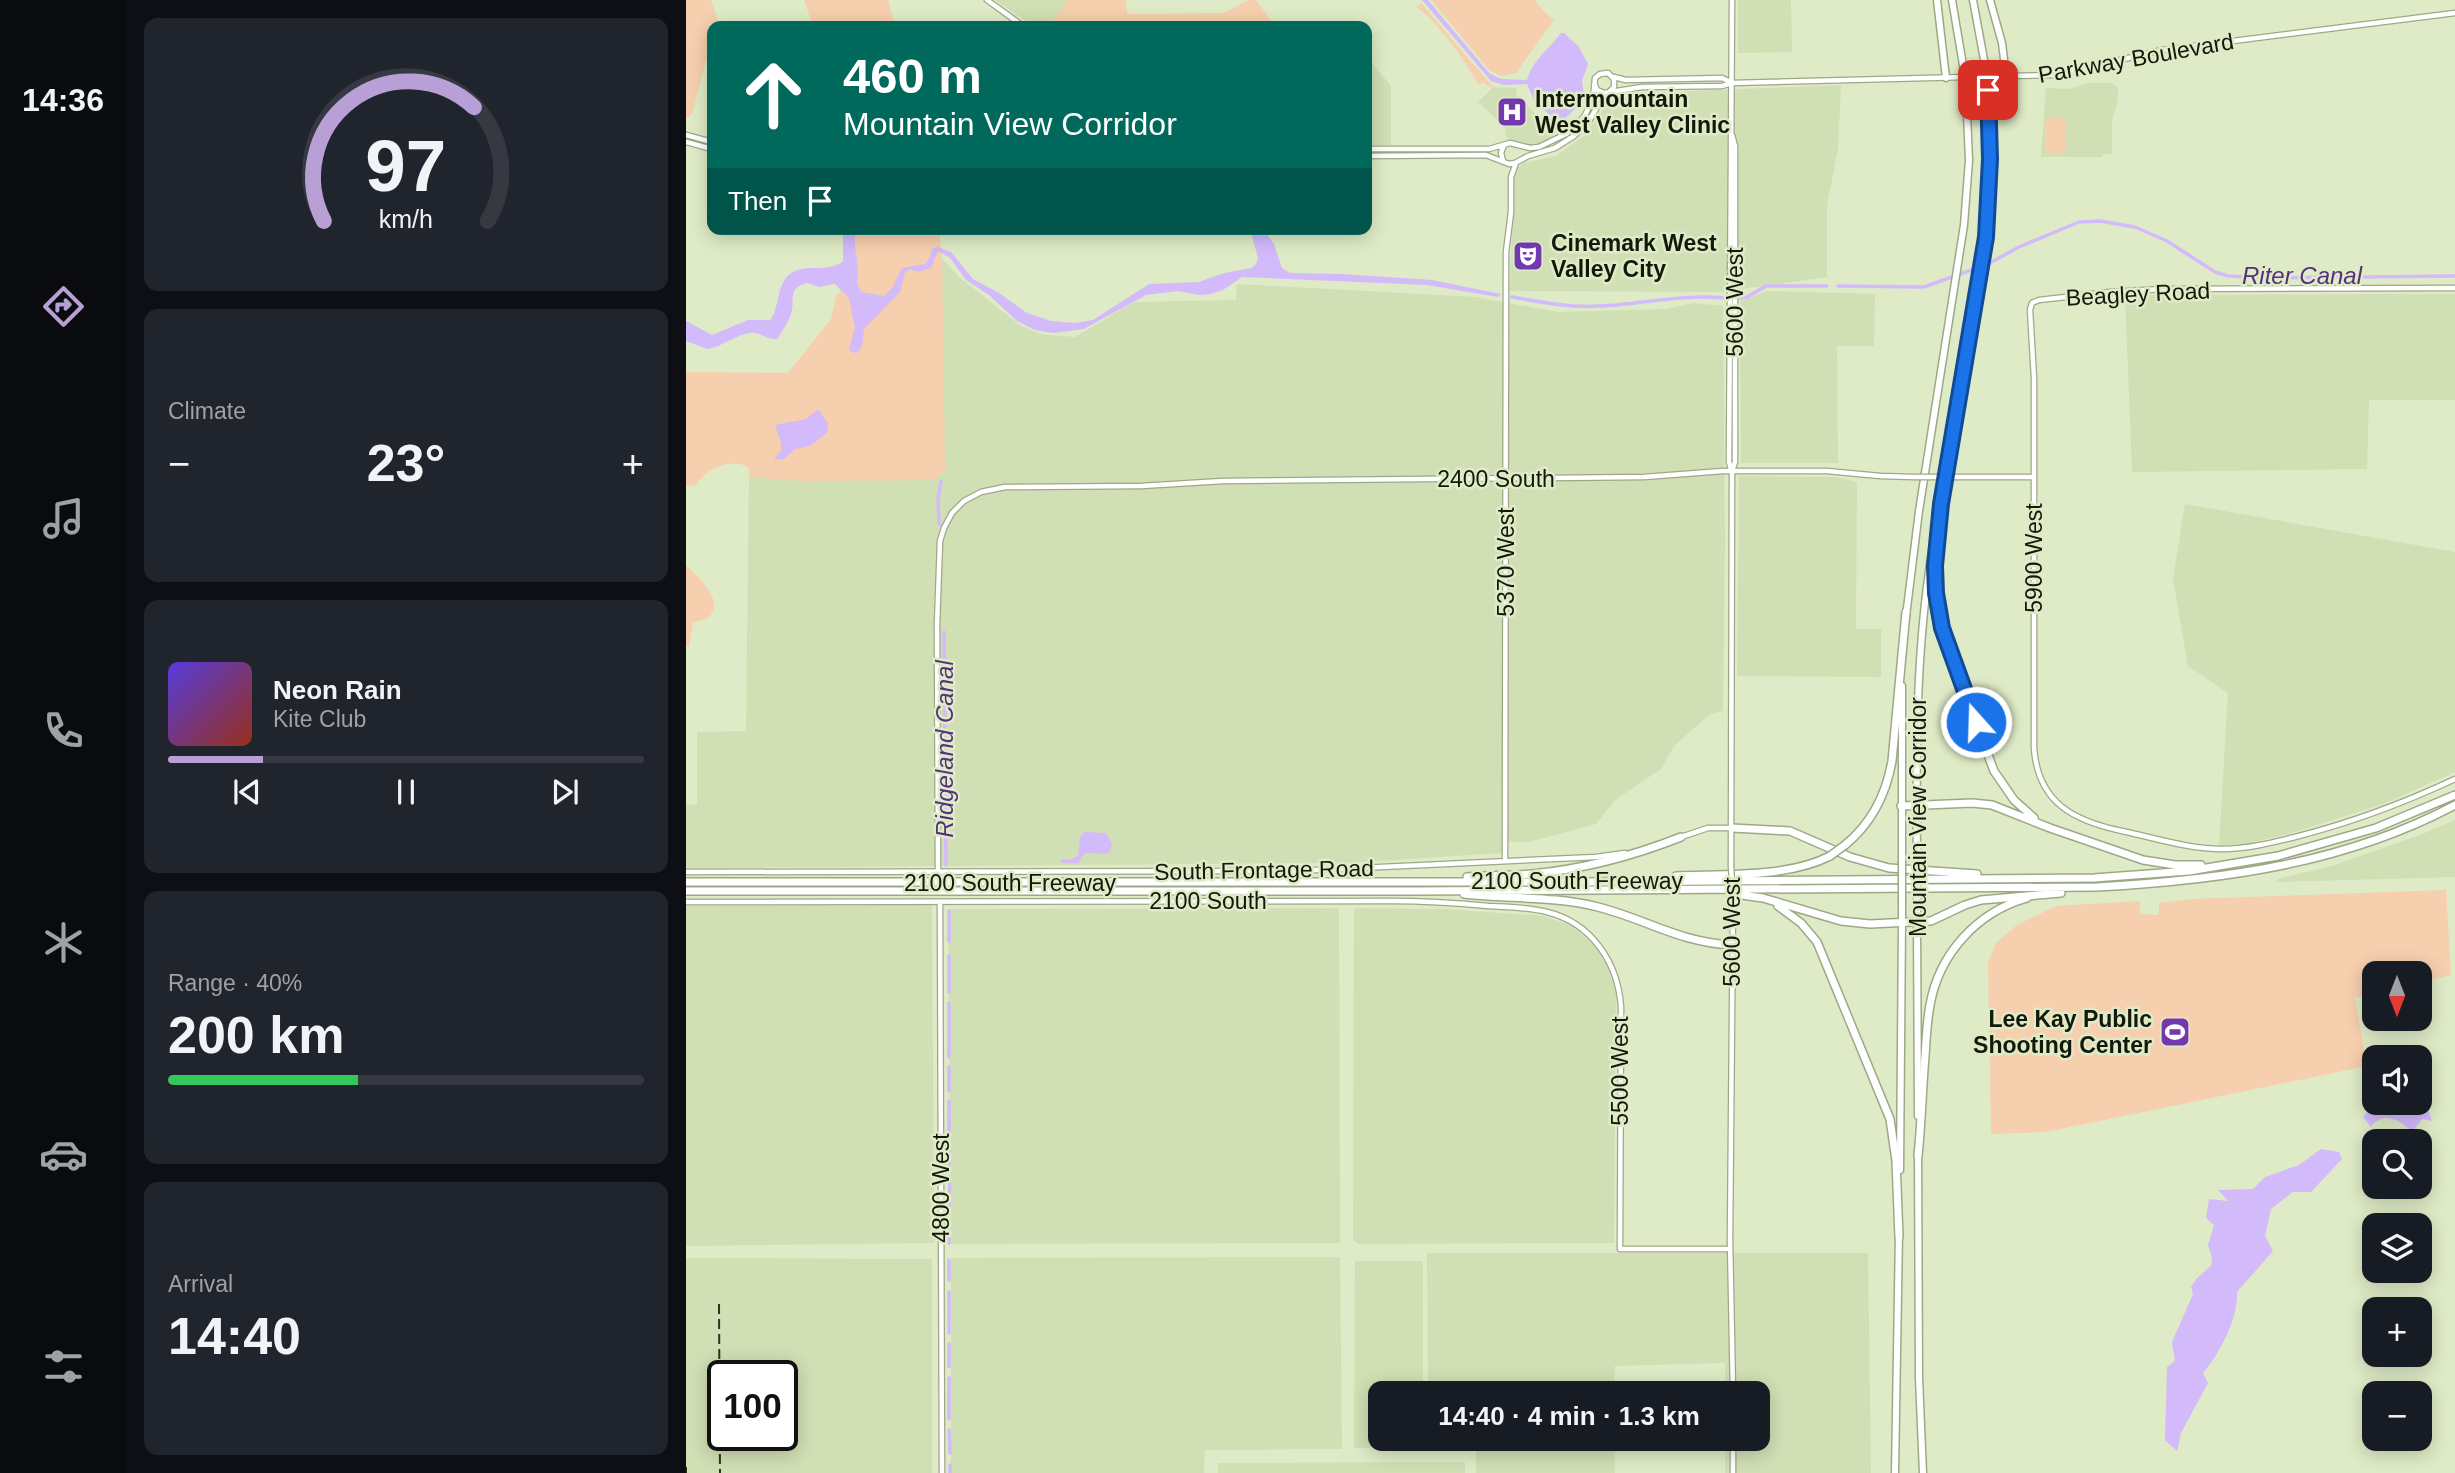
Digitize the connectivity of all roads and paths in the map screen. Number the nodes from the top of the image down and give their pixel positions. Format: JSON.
{"nodes":[{"id":1,"x":987,"y":0,"type":"edge"},
{"id":2,"x":1732,"y":0,"type":"edge"},
{"id":3,"x":1937,"y":0,"type":"edge"},
{"id":4,"x":1952,"y":0,"type":"edge"},
{"id":5,"x":1973,"y":0,"type":"edge"},
{"id":6,"x":1990,"y":0,"type":"edge"},
{"id":7,"x":2455,"y":13,"type":"edge"},
{"id":8,"x":1016,"y":21,"type":"edge"},
{"id":9,"x":1613,"y":76,"type":"junction"},
{"id":10,"x":2006,"y":76,"type":"junction"},
{"id":11,"x":1946,"y":78,"type":"junction"},
{"id":12,"x":1732,"y":83,"type":"junction"},
{"id":13,"x":1594,"y":85,"type":"junction"},
{"id":14,"x":1609,"y":92,"type":"junction"},
{"id":15,"x":686,"y":135,"type":"edge"},
{"id":16,"x":1732,"y":135,"type":"junction"},
{"id":17,"x":707,"y":141,"type":"edge"},
{"id":18,"x":686,"y":142,"type":"edge"},
{"id":19,"x":1505,"y":144,"type":"junction"},
{"id":20,"x":1514,"y":144,"type":"junction"},
{"id":21,"x":707,"y":148,"type":"edge"},
{"id":22,"x":1372,"y":149,"type":"edge"},
{"id":23,"x":1372,"y":156,"type":"edge"},
{"id":24,"x":1518,"y":161,"type":"junction"},
{"id":25,"x":1504,"y":162,"type":"junction"},
{"id":26,"x":1511,"y":180,"type":"junction"},
{"id":27,"x":1732,"y":180,"type":"junction"},
{"id":28,"x":2455,"y":288,"type":"edge"},
{"id":29,"x":2032,"y":303,"type":"joint"},
{"id":30,"x":1732,"y":471,"type":"junction"},
{"id":31,"x":2034,"y":477,"type":"junction"},
{"id":32,"x":1506,"y":479,"type":"junction"},
{"id":33,"x":1941,"y":504,"type":"junction"},
{"id":34,"x":1906,"y":612,"type":"junction"},
{"id":35,"x":2455,"y":779,"type":"edge"},
{"id":36,"x":2455,"y":795,"type":"edge"},
{"id":37,"x":1917,"y":805,"type":"junction"},
{"id":38,"x":2455,"y":805,"type":"edge"},
{"id":39,"x":1901,"y":806,"type":"junction"},
{"id":40,"x":1732,"y":828,"type":"junction"},
{"id":41,"x":2050,"y":828,"type":"junction"},
{"id":42,"x":1681,"y":837,"type":"junction"},
{"id":43,"x":2310,"y":848,"type":"junction"},
{"id":44,"x":1505,"y":860,"type":"junction"},
{"id":45,"x":686,"y":872,"type":"edge"},
{"id":46,"x":938,"y":872,"type":"junction"},
{"id":47,"x":2040,"y":879,"type":"junction"},
{"id":48,"x":1419,"y":881,"type":"junction"},
{"id":49,"x":686,"y":883,"type":"edge"},
{"id":50,"x":2173,"y":883,"type":"junction"},
{"id":51,"x":1575,"y":885,"type":"junction"},
{"id":52,"x":686,"y":891,"type":"edge"},
{"id":53,"x":1418,"y":891,"type":"junction"},
{"id":54,"x":2060,"y":893,"type":"junction"},
{"id":55,"x":1768,"y":901,"type":"junction"},
{"id":56,"x":686,"y":902,"type":"edge"},
{"id":57,"x":940,"y":902,"type":"junction"},
{"id":58,"x":1561,"y":917,"type":"joint"},
{"id":59,"x":1902,"y":922,"type":"junction"},
{"id":60,"x":1917,"y":922,"type":"junction"},
{"id":61,"x":1733,"y":945,"type":"junction"},
{"id":62,"x":1918,"y":1156,"type":"junction"},
{"id":63,"x":1899,"y":1238,"type":"junction"},
{"id":64,"x":1730,"y":1249,"type":"junction"},
{"id":65,"x":1733,"y":1381,"type":"edge"},
{"id":66,"x":1733,"y":1451,"type":"edge"},
{"id":67,"x":942,"y":1473,"type":"edge"},
{"id":68,"x":1733,"y":1473,"type":"edge"},
{"id":69,"x":1895,"y":1473,"type":"edge"},
{"id":70,"x":1923,"y":1473,"type":"edge"}],
"edges":[{"from":1,"to":8,"type":"street"},
{"from":2,"to":12,"type":"street","name":"5600 West"},
{"from":3,"to":11,"type":"main road"},
{"from":4,"to":34,"type":"main road","name":"Mountain View Corridor","bridge":true},
{"from":5,"to":33,"type":"main road","name":"Mountain View Corridor","bridge":true},
{"from":6,"to":10,"type":"main road"},
{"from":7,"to":10,"type":"street","name":"Parkway Boulevard"},
{"from":9,"to":12,"type":"street"},
{"from":9,"to":13,"type":"street"},
{"from":9,"to":14,"type":"street"},
{"from":10,"to":11,"type":"street","name":"Parkway Boulevard"},
{"from":11,"to":12,"type":"street","name":"Parkway Boulevard"},
{"from":12,"to":14,"type":"street"},
{"from":12,"to":16,"type":"street","name":"5600 West"},
{"from":13,"to":14,"type":"street"},
{"from":13,"to":20,"type":"street"},
{"from":14,"to":24,"type":"street"},
{"from":15,"to":17,"type":"street"},
{"from":16,"to":27,"type":"street","name":"5600 West"},
{"from":16,"to":27,"type":"street","name":"5600 West"},
{"from":18,"to":21,"type":"street"},
{"from":19,"to":20,"type":"street"},
{"from":19,"to":22,"type":"street"},
{"from":19,"to":25,"type":"street"},
{"from":20,"to":24,"type":"street"},
{"from":23,"to":25,"type":"street"},
{"from":24,"to":25,"type":"street"},
{"from":24,"to":26,"type":"street","name":"5370 West"},
{"from":25,"to":26,"type":"street","name":"5370 West"},
{"from":26,"to":32,"type":"street","name":"5370 West"},
{"from":27,"to":30,"type":"street","name":"5600 West"},
{"from":27,"to":30,"type":"street","name":"5600 West"},
{"from":28,"to":29,"type":"street","name":"Beagley Road"},
{"from":29,"to":31,"type":"street","name":"5900 West"},
{"from":30,"to":31,"type":"street","name":"2400 South","bridge":true},
{"from":30,"to":32,"type":"street","name":"2400 South"},
{"from":30,"to":40,"type":"street","name":"5600 West"},
{"from":31,"to":35,"type":"street","name":"5900 West"},
{"from":32,"to":44,"type":"street","name":"5370 West"},
{"from":32,"to":46,"type":"street","name":"2400 South"},
{"from":33,"to":37,"type":"main road","name":"Mountain View Corridor"},
{"from":33,"to":41,"type":"highway"},
{"from":34,"to":39,"type":"main road","name":"Mountain View Corridor"},
{"from":34,"to":51,"type":"highway","bridge":true},
{"from":36,"to":43,"type":"highway","name":"2100 South Freeway"},
{"from":37,"to":39,"type":"highway"},
{"from":37,"to":41,"type":"highway"},
{"from":37,"to":60,"type":"main road","name":"Mountain View Corridor","bridge":true},
{"from":38,"to":50,"type":"highway","name":"2100 South Freeway"},
{"from":39,"to":59,"type":"main road","name":"Mountain View Corridor","bridge":true},
{"from":40,"to":42,"type":"street","name":"South Frontage Road"},
{"from":40,"to":47,"type":"highway"},
{"from":40,"to":61,"type":"street","name":"5600 West","bridge":true},
{"from":41,"to":43,"type":"highway"},
{"from":42,"to":44,"type":"street","name":"South Frontage Road"},
{"from":42,"to":48,"type":"highway"},
{"from":43,"to":47,"type":"highway","name":"2100 South Freeway"},
{"from":44,"to":46,"type":"street","name":"South Frontage Road"},
{"from":45,"to":46,"type":"street","name":"South Frontage Road"},
{"from":47,"to":51,"type":"highway","name":"2100 South Freeway"},
{"from":48,"to":49,"type":"highway","name":"2100 South Freeway"},
{"from":48,"to":51,"type":"highway","name":"2100 South Freeway"},
{"from":50,"to":51,"type":"highway","name":"2100 South Freeway"},
{"from":50,"to":54,"type":"highway"},
{"from":51,"to":53,"type":"highway","name":"2100 South Freeway"},
{"from":51,"to":55,"type":"highway"},
{"from":52,"to":53,"type":"highway","name":"2100 South Freeway"},
{"from":53,"to":61,"type":"highway"},
{"from":54,"to":60,"type":"highway"},
{"from":54,"to":62,"type":"highway"},
{"from":55,"to":59,"type":"highway"},
{"from":55,"to":63,"type":"highway"},
{"from":56,"to":57,"type":"street","name":"2100 South"},
{"from":57,"to":58,"type":"street","name":"2100 South"},
{"from":57,"to":67,"type":"street","name":"4800 West"},
{"from":58,"to":64,"type":"street","name":"5500 West"},
{"from":59,"to":60,"type":"highway"},
{"from":59,"to":63,"type":"main road","name":"Mountain View Corridor"},
{"from":60,"to":62,"type":"main road","name":"Mountain View Corridor"},
{"from":61,"to":64,"type":"street","name":"5600 West"},
{"from":62,"to":70,"type":"main road","name":"Mountain View Corridor"},
{"from":63,"to":69,"type":"main road","name":"Mountain View Corridor"},
{"from":64,"to":65,"type":"street","name":"5600 West"},
{"from":66,"to":68,"type":"street"}]}
